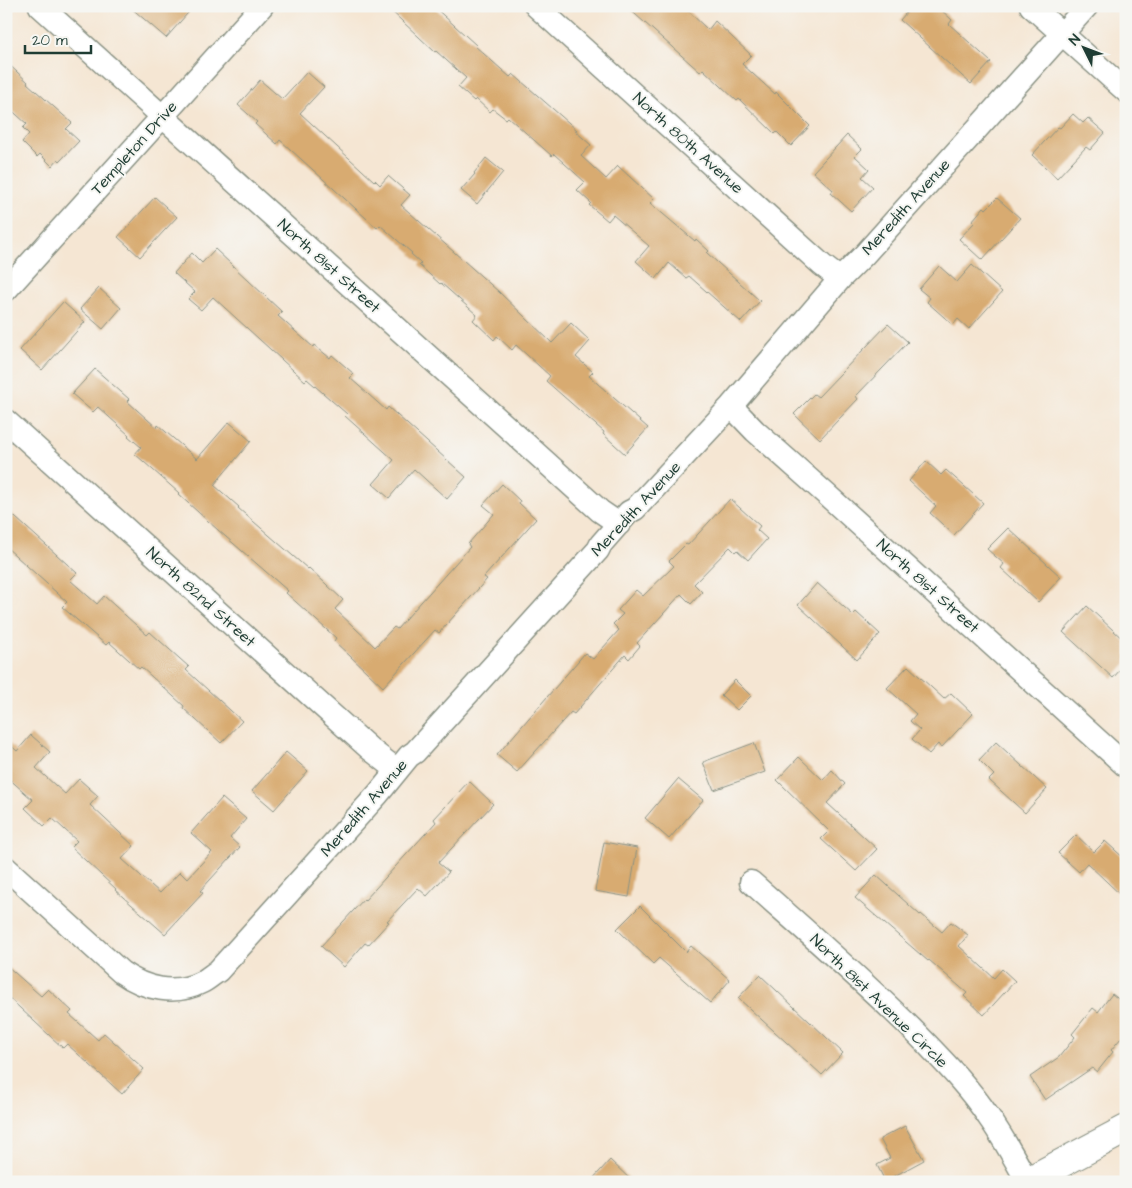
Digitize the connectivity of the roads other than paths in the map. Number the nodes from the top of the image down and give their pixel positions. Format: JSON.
{"nodes":[{"id":1,"x":40,"y":6,"type":"edge"},
{"id":2,"x":262,"y":6,"type":"edge"},
{"id":3,"x":536,"y":6,"type":"edge"},
{"id":4,"x":1031,"y":6,"type":"edge"},
{"id":5,"x":1087,"y":6,"type":"edge"},
{"id":6,"x":1062,"y":34,"type":"junction"},
{"id":7,"x":1126,"y":91,"type":"edge"},
{"id":8,"x":163,"y":117,"type":"junction"},
{"id":9,"x":840,"y":278,"type":"junction"},
{"id":10,"x":6,"y":290,"type":"edge"},
{"id":11,"x":731,"y":406,"type":"junction"},
{"id":12,"x":6,"y":421,"type":"edge"},
{"id":13,"x":619,"y":524,"type":"junction"},
{"id":14,"x":1126,"y":766,"type":"edge"},
{"id":15,"x":397,"y":770,"type":"junction"},
{"id":16,"x":6,"y":868,"type":"edge"},
{"id":17,"x":751,"y":882,"type":"dead end"},
{"id":18,"x":1126,"y":1129,"type":"edge"},
{"id":19,"x":1026,"y":1181,"type":"edge"}],
"edges":[{"from":1,"to":8,"type":"street","name":"North 81st Street"},
{"from":2,"to":8,"type":"street","name":"Templeton Drive"},
{"from":3,"to":9,"type":"street","name":"North 80th Avenue"},
{"from":4,"to":6,"type":"street"},
{"from":5,"to":6,"type":"street","name":"Meredith Avenue"},
{"from":6,"to":7,"type":"street"},
{"from":6,"to":9,"type":"street","name":"Meredith Avenue"},
{"from":8,"to":10,"type":"street","name":"Templeton Drive"},
{"from":8,"to":13,"type":"street","name":"North 81st Street"},
{"from":9,"to":11,"type":"street","name":"Meredith Avenue"},
{"from":11,"to":13,"type":"street","name":"Meredith Avenue"},
{"from":11,"to":14,"type":"street","name":"North 81st Street"},
{"from":12,"to":15,"type":"street","name":"North 82nd Street"},
{"from":13,"to":15,"type":"street","name":"Meredith Avenue"},
{"from":15,"to":16,"type":"street","name":"Meredith Avenue"},
{"from":17,"to":19,"type":"street","name":"North 81st Avenue Circle"},
{"from":18,"to":19,"type":"street"}]}
